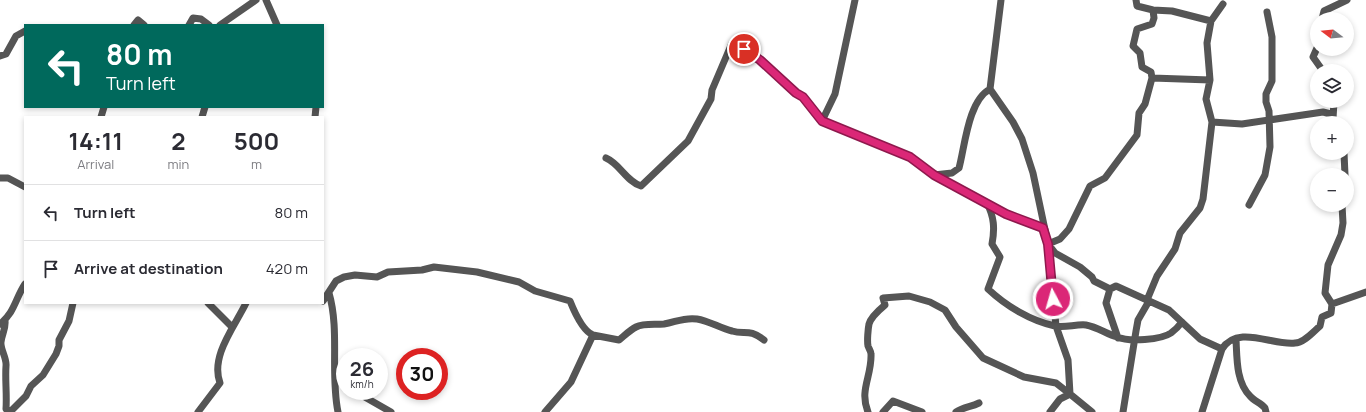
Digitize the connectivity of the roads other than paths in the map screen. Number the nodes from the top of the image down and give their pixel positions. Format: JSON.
{"nodes":[{"id":1,"x":256,"y":0,"type":"edge"},
{"id":2,"x":266,"y":0,"type":"edge"},
{"id":3,"x":1001,"y":0,"type":"edge"},
{"id":4,"x":1136,"y":0,"type":"edge"},
{"id":5,"x":1347,"y":0,"type":"edge"},
{"id":6,"x":853,"y":1,"type":"edge"},
{"id":7,"x":1223,"y":4,"type":"dead end"},
{"id":8,"x":1153,"y":10,"type":"junction"},
{"id":9,"x":1266,"y":12,"type":"dead end"},
{"id":10,"x":1324,"y":12,"type":"edge"},
{"id":11,"x":1211,"y":21,"type":"junction"},
{"id":12,"x":135,"y":24,"type":"edge"},
{"id":13,"x":143,"y":24,"type":"edge"},
{"id":14,"x":189,"y":24,"type":"edge"},
{"id":15,"x":208,"y":24,"type":"edge"},
{"id":16,"x":221,"y":24,"type":"edge"},
{"id":17,"x":277,"y":24,"type":"edge"},
{"id":18,"x":24,"y":32,"type":"edge"},
{"id":19,"x":0,"y":56,"type":"edge"},
{"id":20,"x":1152,"y":78,"type":"junction"},
{"id":21,"x":1210,"y":80,"type":"junction"},
{"id":22,"x":990,"y":89,"type":"junction"},
{"id":23,"x":1332,"y":116,"type":"edge"},
{"id":24,"x":1270,"y":119,"type":"junction"},
{"id":25,"x":822,"y":121,"type":"junction"},
{"id":26,"x":1212,"y":122,"type":"junction"},
{"id":27,"x":606,"y":158,"type":"dead end"},
{"id":28,"x":934,"y":175,"type":"junction"},
{"id":29,"x":0,"y":178,"type":"edge"},
{"id":30,"x":24,"y":186,"type":"edge"},
{"id":31,"x":987,"y":202,"type":"junction"},
{"id":32,"x":1249,"y":205,"type":"dead end"},
{"id":33,"x":1342,"y":212,"type":"edge"},
{"id":34,"x":1043,"y":228,"type":"junction"},
{"id":35,"x":1048,"y":244,"type":"junction"},
{"id":36,"x":24,"y":285,"type":"edge"},
{"id":37,"x":1110,"y":289,"type":"junction"},
{"id":38,"x":1366,"y":292,"type":"edge"},
{"id":39,"x":329,"y":293,"type":"junction"},
{"id":40,"x":324,"y":300,"type":"edge"},
{"id":41,"x":1148,"y":300,"type":"junction"},
{"id":42,"x":73,"y":304,"type":"edge"},
{"id":43,"x":209,"y":304,"type":"edge"},
{"id":44,"x":245,"y":304,"type":"edge"},
{"id":45,"x":1332,"y":304,"type":"junction"},
{"id":46,"x":1182,"y":322,"type":"junction"},
{"id":47,"x":2,"y":323,"type":"edge"},
{"id":48,"x":1056,"y":326,"type":"junction"},
{"id":49,"x":232,"y":327,"type":"junction"},
{"id":50,"x":593,"y":335,"type":"junction"},
{"id":51,"x":1118,"y":338,"type":"junction"},
{"id":52,"x":1236,"y":339,"type":"junction"},
{"id":53,"x":764,"y":340,"type":"dead end"},
{"id":54,"x":1135,"y":340,"type":"junction"},
{"id":55,"x":1222,"y":349,"type":"junction"},
{"id":56,"x":336,"y":386,"type":"edge"},
{"id":57,"x":1070,"y":394,"type":"junction"},
{"id":58,"x":337,"y":400,"type":"edge"},
{"id":59,"x":370,"y":400,"type":"edge"},
{"id":60,"x":979,"y":403,"type":"dead end"},
{"id":61,"x":969,"y":410,"type":"edge"},
{"id":62,"x":10,"y":412,"type":"edge"},
{"id":63,"x":198,"y":412,"type":"edge"},
{"id":64,"x":338,"y":412,"type":"edge"},
{"id":65,"x":391,"y":412,"type":"edge"},
{"id":66,"x":545,"y":412,"type":"edge"},
{"id":67,"x":868,"y":412,"type":"edge"},
{"id":68,"x":883,"y":412,"type":"edge"},
{"id":69,"x":922,"y":412,"type":"edge"},
{"id":70,"x":956,"y":412,"type":"edge"},
{"id":71,"x":1050,"y":412,"type":"edge"},
{"id":72,"x":1092,"y":412,"type":"edge"},
{"id":73,"x":1123,"y":412,"type":"edge"},
{"id":74,"x":1202,"y":412,"type":"edge"},
{"id":75,"x":1266,"y":412,"type":"edge"}],
"edges":[{"from":1,"to":16,"type":"street"},
{"from":2,"to":17,"type":"street"},
{"from":3,"to":22,"type":"street"},
{"from":4,"to":8,"type":"street"},
{"from":5,"to":10,"type":"street"},
{"from":6,"to":25,"type":"street"},
{"from":7,"to":11,"type":"street"},
{"from":8,"to":11,"type":"street"},
{"from":8,"to":20,"type":"street"},
{"from":9,"to":24,"type":"street"},
{"from":11,"to":21,"type":"street"},
{"from":12,"to":13,"type":"street"},
{"from":14,"to":15,"type":"street"},
{"from":18,"to":19,"type":"street"},
{"from":20,"to":21,"type":"street"},
{"from":20,"to":35,"type":"street"},
{"from":21,"to":26,"type":"street"},
{"from":22,"to":28,"type":"street"},
{"from":22,"to":34,"type":"street"},
{"from":23,"to":24,"type":"street"},
{"from":24,"to":26,"type":"street"},
{"from":24,"to":32,"type":"street"},
{"from":25,"to":27,"type":"street"},
{"from":25,"to":28,"type":"street"},
{"from":26,"to":41,"type":"street"},
{"from":28,"to":31,"type":"street"},
{"from":29,"to":30,"type":"street"},
{"from":31,"to":34,"type":"street"},
{"from":31,"to":48,"type":"street"},
{"from":33,"to":45,"type":"street"},
{"from":34,"to":35,"type":"street"},
{"from":35,"to":37,"type":"street"},
{"from":35,"to":48,"type":"street"},
{"from":36,"to":47,"type":"street"},
{"from":37,"to":41,"type":"street"},
{"from":37,"to":51,"type":"street"},
{"from":38,"to":45,"type":"street"},
{"from":39,"to":40,"type":"street"},
{"from":39,"to":50,"type":"street"},
{"from":39,"to":56,"type":"street"},
{"from":41,"to":46,"type":"street"},
{"from":41,"to":54,"type":"street"},
{"from":42,"to":62,"type":"street"},
{"from":43,"to":49,"type":"street"},
{"from":44,"to":49,"type":"street"},
{"from":45,"to":52,"type":"street"},
{"from":46,"to":54,"type":"street"},
{"from":46,"to":55,"type":"street"},
{"from":47,"to":62,"type":"street"},
{"from":48,"to":51,"type":"street"},
{"from":48,"to":57,"type":"street"},
{"from":49,"to":63,"type":"street"},
{"from":50,"to":53,"type":"street"},
{"from":50,"to":66,"type":"street"},
{"from":51,"to":54,"type":"street"},
{"from":52,"to":55,"type":"street"},
{"from":52,"to":75,"type":"street"},
{"from":54,"to":73,"type":"street"},
{"from":55,"to":74,"type":"street"},
{"from":57,"to":67,"type":"street"},
{"from":57,"to":71,"type":"street"},
{"from":57,"to":72,"type":"street"},
{"from":58,"to":64,"type":"street"},
{"from":59,"to":65,"type":"street"},
{"from":60,"to":61,"type":"street"},
{"from":61,"to":70,"type":"street"},
{"from":68,"to":69,"type":"street"}]}
